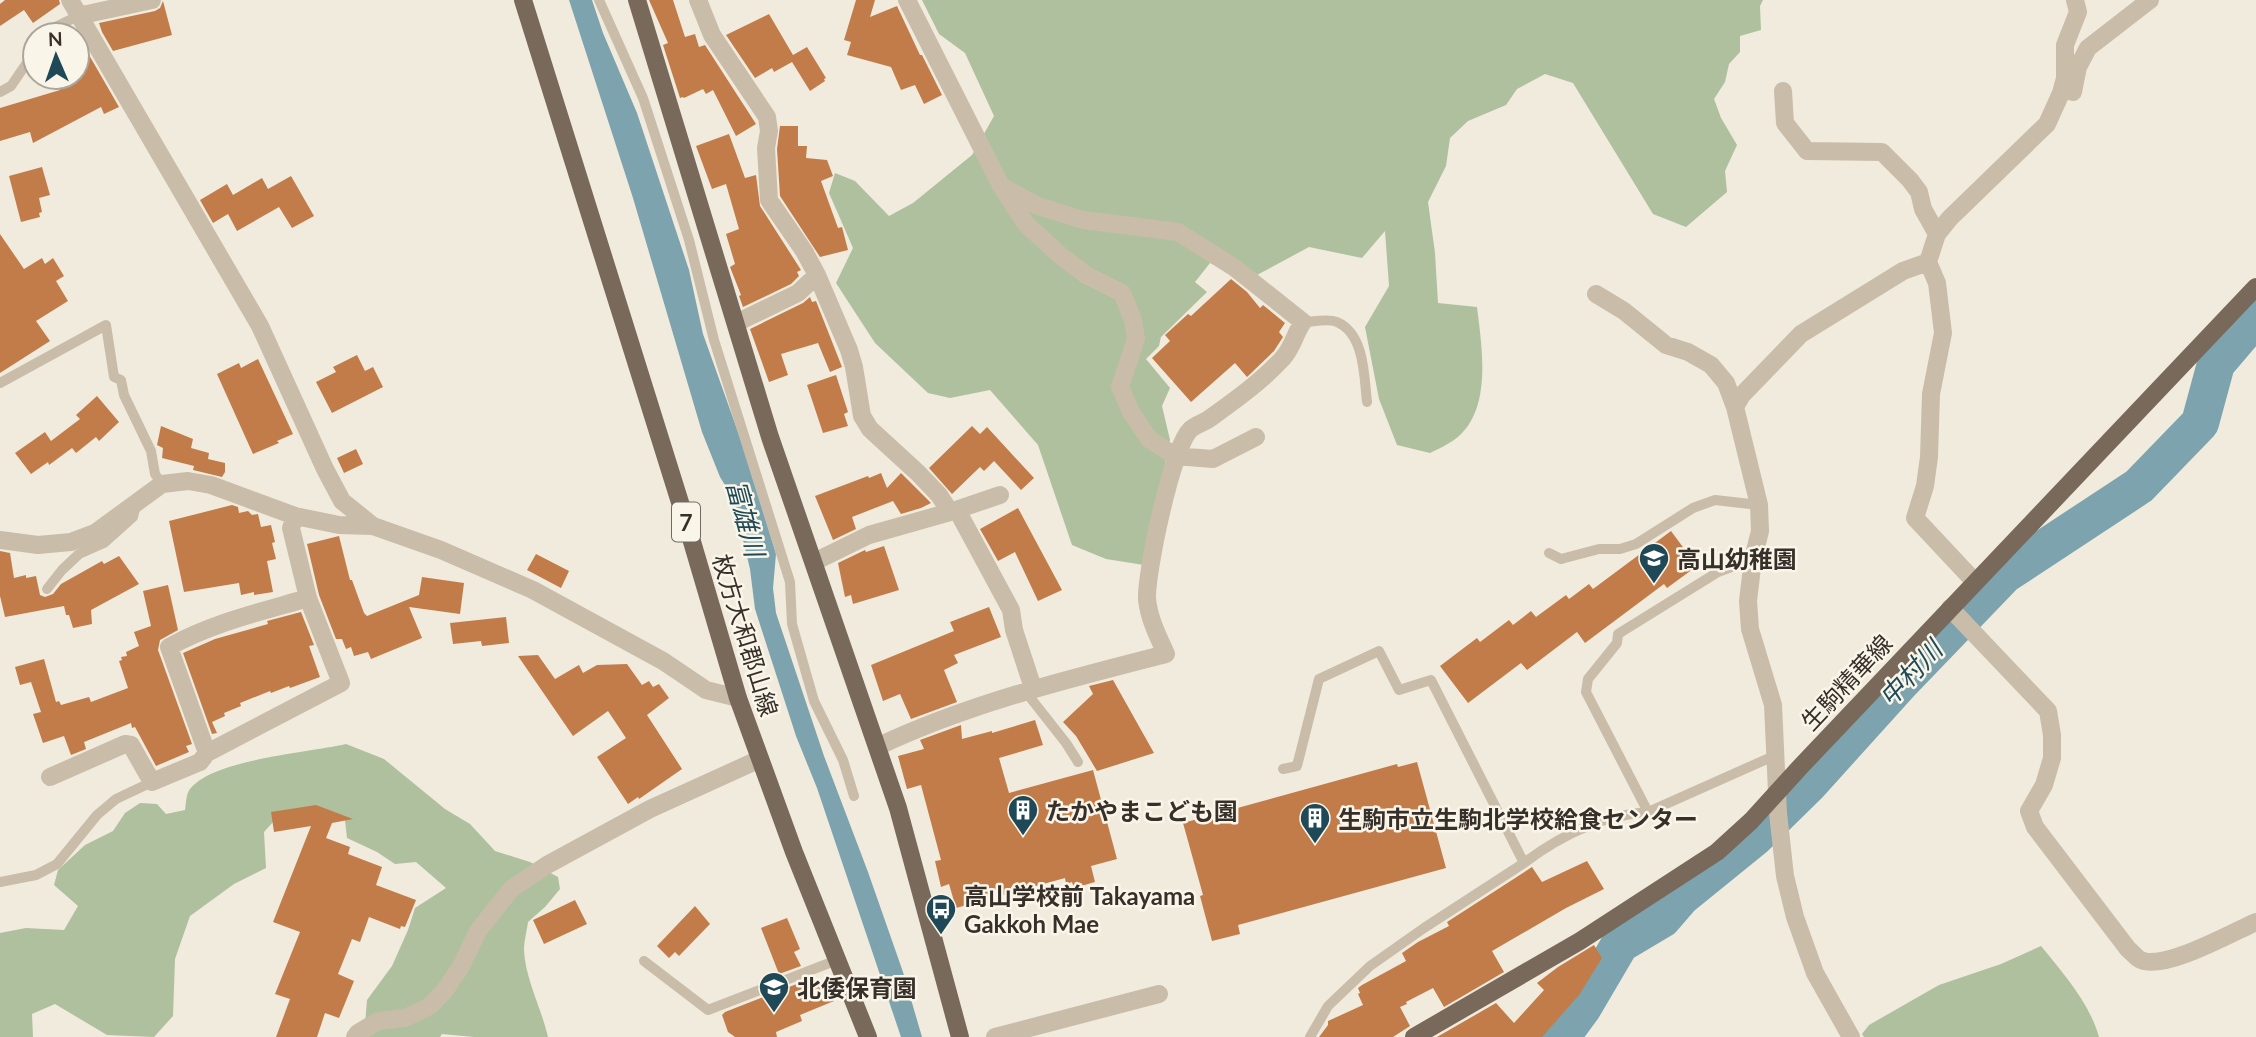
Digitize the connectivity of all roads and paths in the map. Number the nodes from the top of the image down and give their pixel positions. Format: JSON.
{"nodes":[{"id":1,"x":152,"y":0,"type":"edge"},
{"id":2,"x":523,"y":0,"type":"edge"},
{"id":3,"x":599,"y":0,"type":"edge"},
{"id":4,"x":638,"y":0,"type":"edge"},
{"id":5,"x":698,"y":0,"type":"edge"},
{"id":6,"x":907,"y":0,"type":"edge"},
{"id":7,"x":2075,"y":0,"type":"edge"},
{"id":8,"x":2150,"y":0,"type":"edge"},
{"id":9,"x":74,"y":8,"type":"edge"},
{"id":10,"x":59,"y":21,"type":"edge"},
{"id":11,"x":21,"y":71,"type":"edge"},
{"id":12,"x":1783,"y":91,"type":"dead end"},
{"id":13,"x":0,"y":92,"type":"edge"},
{"id":14,"x":2047,"y":124,"type":"junction"},
{"id":15,"x":1002,"y":186,"type":"junction"},
{"id":16,"x":1937,"y":234,"type":"junction"},
{"id":17,"x":1928,"y":262,"type":"junction"},
{"id":18,"x":817,"y":275,"type":"junction"},
{"id":19,"x":2256,"y":287,"type":"edge"},
{"id":20,"x":1596,"y":294,"type":"dead end"},
{"id":21,"x":1303,"y":322,"type":"junction"},
{"id":22,"x":736,"y":323,"type":"junction"},
{"id":23,"x":0,"y":383,"type":"edge"},
{"id":24,"x":1367,"y":402,"type":"dead end"},
{"id":25,"x":1735,"y":407,"type":"junction"},
{"id":26,"x":1256,"y":437,"type":"dead end"},
{"id":27,"x":1175,"y":456,"type":"junction"},
{"id":28,"x":162,"y":484,"type":"junction"},
{"id":29,"x":1000,"y":495,"type":"dead end"},
{"id":30,"x":136,"y":503,"type":"junction"},
{"id":31,"x":1759,"y":505,"type":"junction"},
{"id":32,"x":954,"y":511,"type":"junction"},
{"id":33,"x":295,"y":516,"type":"junction"},
{"id":34,"x":373,"y":526,"type":"junction"},
{"id":35,"x":0,"y":540,"type":"edge"},
{"id":36,"x":1549,"y":553,"type":"dead end"},
{"id":37,"x":1753,"y":559,"type":"junction"},
{"id":38,"x":814,"y":562,"type":"junction"},
{"id":39,"x":1975,"y":582,"type":"junction"},
{"id":40,"x":47,"y":589,"type":"dead end"},
{"id":41,"x":308,"y":598,"type":"junction"},
{"id":42,"x":1950,"y":608,"type":"junction"},
{"id":43,"x":1029,"y":689,"type":"junction"},
{"id":44,"x":738,"y":698,"type":"junction"},
{"id":45,"x":878,"y":746,"type":"junction"},
{"id":46,"x":207,"y":753,"type":"junction"},
{"id":47,"x":1776,"y":755,"type":"junction"},
{"id":48,"x":760,"y":759,"type":"junction"},
{"id":49,"x":1078,"y":762,"type":"dead end"},
{"id":50,"x":1283,"y":769,"type":"dead end"},
{"id":51,"x":50,"y":778,"type":"dead end"},
{"id":52,"x":152,"y":782,"type":"junction"},
{"id":53,"x":1778,"y":792,"type":"junction"},
{"id":54,"x":854,"y":796,"type":"dead end"},
{"id":55,"x":1648,"y":812,"type":"junction"},
{"id":56,"x":1524,"y":863,"type":"junction"},
{"id":57,"x":0,"y":882,"type":"edge"},
{"id":58,"x":2256,"y":922,"type":"edge"},
{"id":59,"x":837,"y":960,"type":"junction"},
{"id":60,"x":644,"y":961,"type":"dead end"},
{"id":61,"x":1159,"y":994,"type":"dead end"},
{"id":62,"x":355,"y":1037,"type":"edge"},
{"id":63,"x":868,"y":1037,"type":"edge"},
{"id":64,"x":960,"y":1037,"type":"edge"},
{"id":65,"x":995,"y":1037,"type":"edge"},
{"id":66,"x":1310,"y":1037,"type":"edge"},
{"id":67,"x":1414,"y":1037,"type":"edge"},
{"id":68,"x":1851,"y":1037,"type":"edge"}],
"edges":[{"from":1,"to":9,"type":"street"},
{"from":2,"to":44,"type":"main road","name":"枚方大和郡山線","number":"7"},
{"from":3,"to":54,"type":"lane"},
{"from":4,"to":22,"type":"main road"},
{"from":5,"to":18,"type":"street"},
{"from":6,"to":15,"type":"street"},
{"from":7,"to":14,"type":"street"},
{"from":8,"to":14,"type":"street"},
{"from":9,"to":10,"type":"lane"},
{"from":9,"to":34,"type":"street"},
{"from":11,"to":13,"type":"lane"},
{"from":12,"to":16,"type":"street"},
{"from":14,"to":16,"type":"street"},
{"from":15,"to":21,"type":"street"},
{"from":15,"to":27,"type":"street"},
{"from":16,"to":17,"type":"street"},
{"from":17,"to":25,"type":"street"},
{"from":17,"to":39,"type":"street"},
{"from":18,"to":22,"type":"street"},
{"from":18,"to":32,"type":"street"},
{"from":19,"to":39,"type":"main road","name":"生駒精華線"},
{"from":20,"to":25,"type":"street"},
{"from":21,"to":24,"type":"lane"},
{"from":21,"to":27,"type":"street"},
{"from":22,"to":38,"type":"main road"},
{"from":23,"to":28,"type":"lane"},
{"from":25,"to":31,"type":"street"},
{"from":26,"to":27,"type":"street"},
{"from":27,"to":43,"type":"street"},
{"from":28,"to":30,"type":"street"},
{"from":28,"to":33,"type":"street"},
{"from":29,"to":32,"type":"street"},
{"from":30,"to":35,"type":"street"},
{"from":30,"to":40,"type":"lane"},
{"from":31,"to":36,"type":"lane"},
{"from":31,"to":37,"type":"street"},
{"from":32,"to":38,"type":"street"},
{"from":32,"to":43,"type":"street"},
{"from":33,"to":34,"type":"street"},
{"from":33,"to":41,"type":"street"},
{"from":34,"to":44,"type":"street"},
{"from":37,"to":47,"type":"street"},
{"from":37,"to":55,"type":"lane"},
{"from":38,"to":45,"type":"main road"},
{"from":39,"to":42,"type":"main road","name":"生駒精華線"},
{"from":41,"to":46,"type":"street"},
{"from":41,"to":46,"type":"street"},
{"from":42,"to":53,"type":"main road","name":"生駒精華線"},
{"from":42,"to":58,"type":"street"},
{"from":43,"to":45,"type":"street"},
{"from":43,"to":49,"type":"lane"},
{"from":44,"to":48,"type":"main road","name":"枚方大和郡山線","number":"7"},
{"from":45,"to":64,"type":"main road"},
{"from":46,"to":52,"type":"street"},
{"from":47,"to":53,"type":"street"},
{"from":47,"to":55,"type":"lane"},
{"from":48,"to":59,"type":"main road","name":"枚方大和郡山線","number":"7"},
{"from":48,"to":62,"type":"street"},
{"from":50,"to":56,"type":"lane"},
{"from":51,"to":52,"type":"street"},
{"from":52,"to":57,"type":"lane"},
{"from":53,"to":67,"type":"main road","name":"生駒精華線"},
{"from":53,"to":68,"type":"street"},
{"from":55,"to":56,"type":"lane"},
{"from":56,"to":66,"type":"lane"},
{"from":59,"to":60,"type":"lane"},
{"from":59,"to":63,"type":"main road","name":"枚方大和郡山線","number":"7"},
{"from":61,"to":65,"type":"street"}]}
